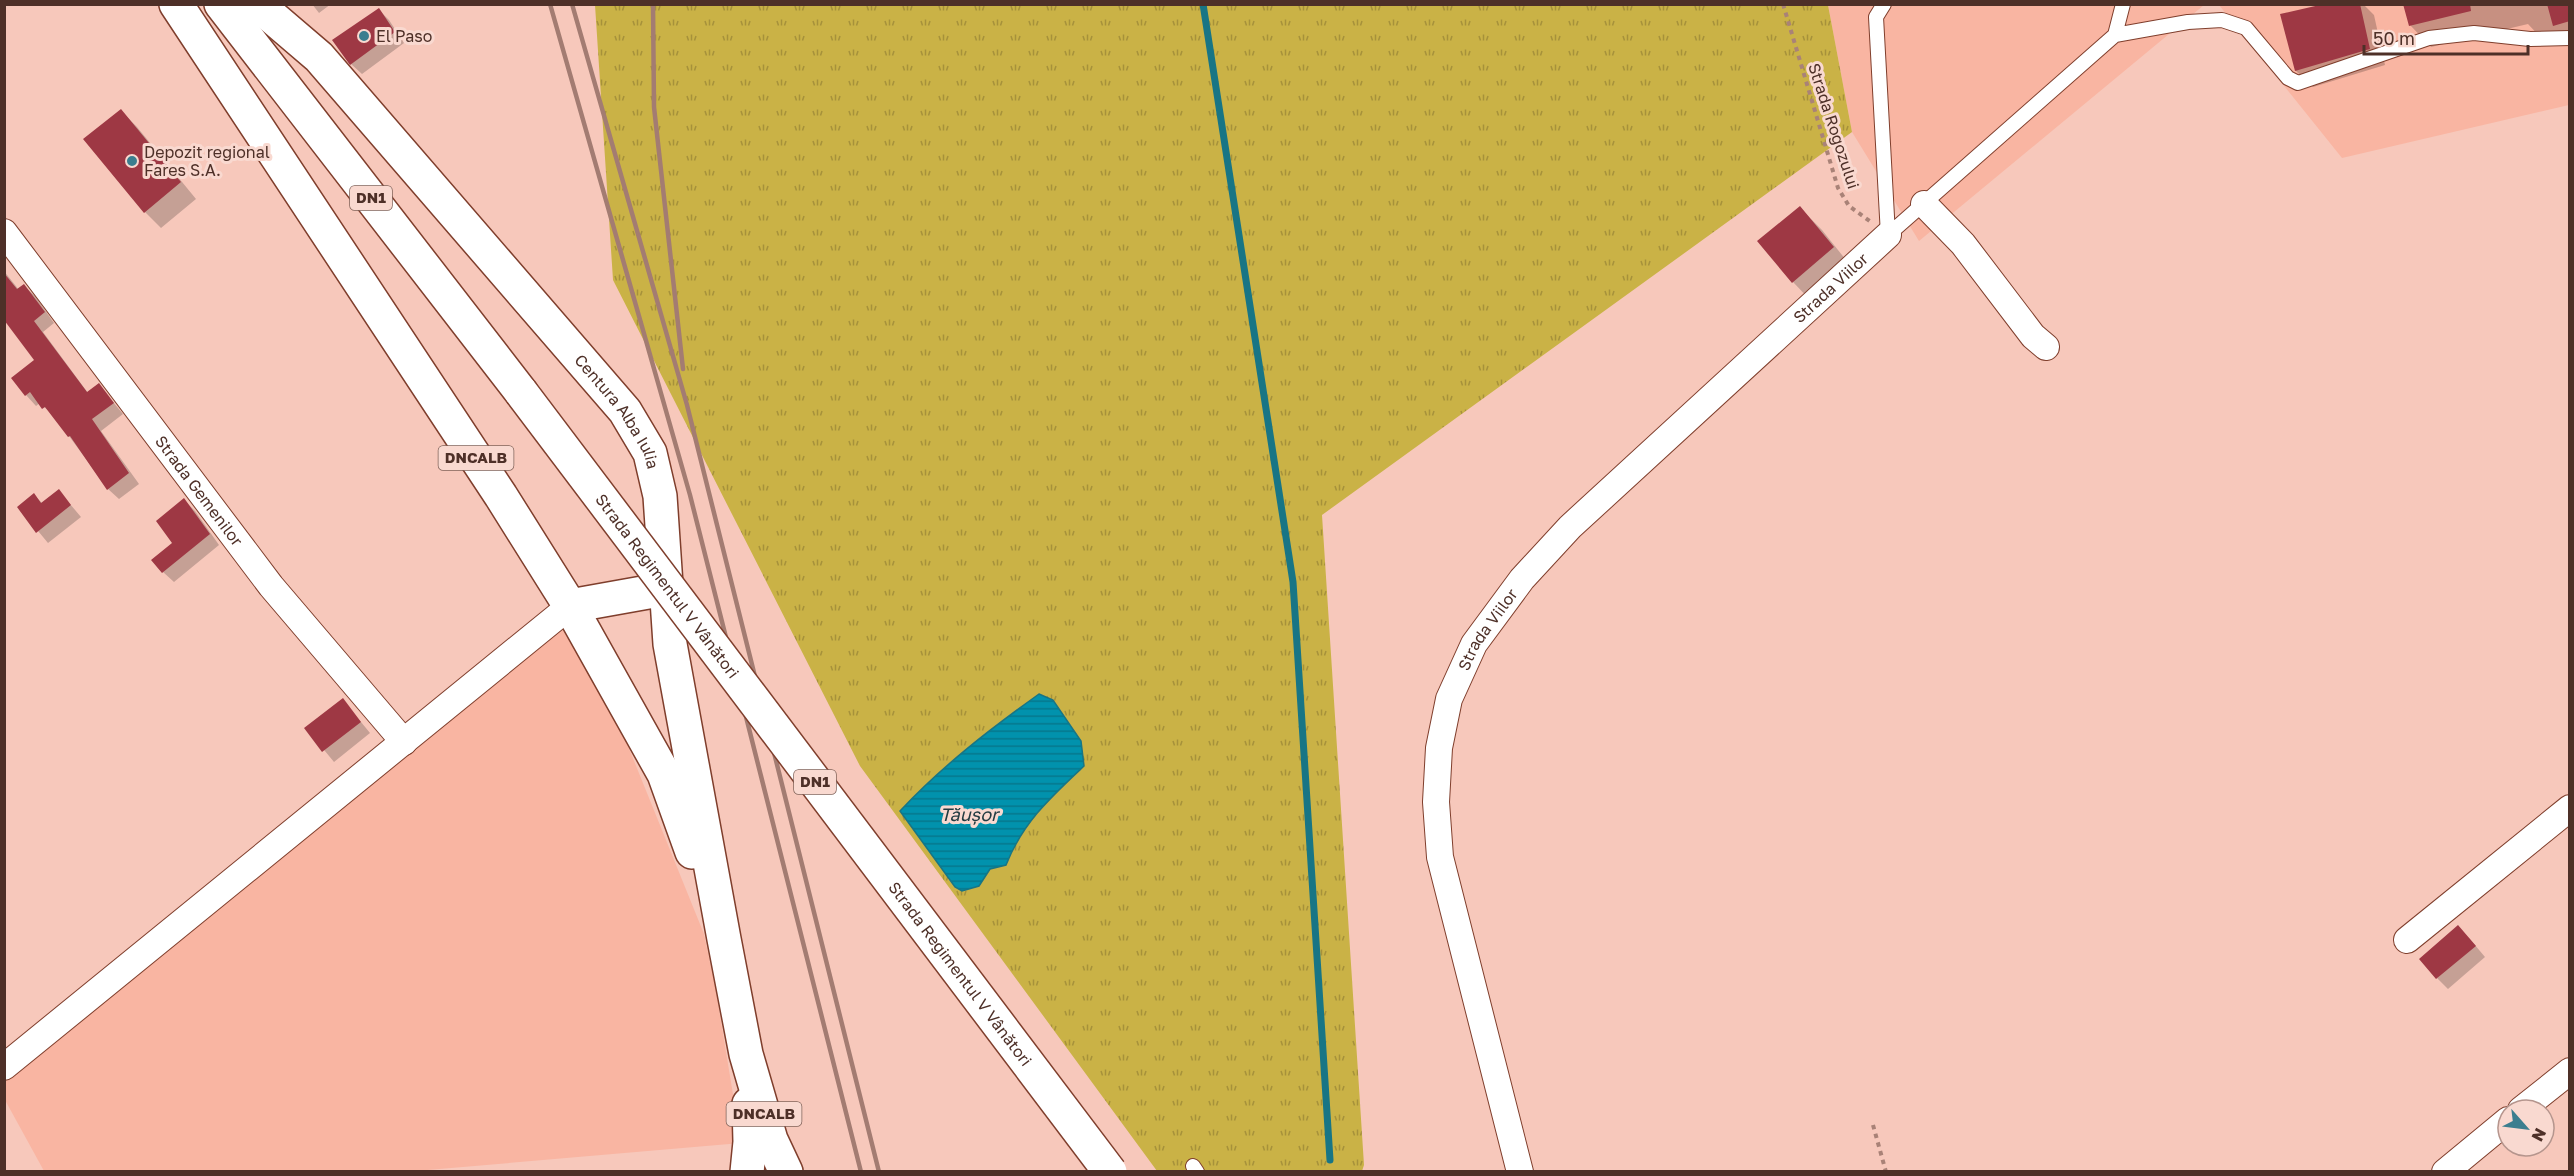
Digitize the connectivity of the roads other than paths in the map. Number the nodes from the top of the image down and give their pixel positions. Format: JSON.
{"nodes":[{"id":1,"x":176,"y":4,"type":"edge"},
{"id":2,"x":221,"y":4,"type":"edge"},
{"id":3,"x":257,"y":4,"type":"edge"},
{"id":4,"x":1884,"y":4,"type":"edge"},
{"id":5,"x":2123,"y":4,"type":"edge"},
{"id":6,"x":2115,"y":35,"type":"junction"},
{"id":7,"x":2570,"y":38,"type":"edge"},
{"id":8,"x":1924,"y":204,"type":"junction"},
{"id":9,"x":4,"y":232,"type":"edge"},
{"id":10,"x":1888,"y":235,"type":"junction"},
{"id":11,"x":2046,"y":347,"type":"dead end"},
{"id":12,"x":665,"y":589,"type":"junction"},
{"id":13,"x":570,"y":606,"type":"junction"},
{"id":14,"x":405,"y":742,"type":"junction"},
{"id":15,"x":2570,"y":808,"type":"edge"},
{"id":16,"x":724,"y":939,"type":"junction"},
{"id":17,"x":2407,"y":940,"type":"dead end"},
{"id":18,"x":746,"y":1054,"type":"junction"},
{"id":19,"x":4,"y":1067,"type":"edge"},
{"id":20,"x":2570,"y":1071,"type":"edge"},
{"id":21,"x":2536,"y":1098,"type":"edge"},
{"id":22,"x":2496,"y":1130,"type":"edge"},
{"id":23,"x":747,"y":1172,"type":"edge"},
{"id":24,"x":786,"y":1172,"type":"edge"},
{"id":25,"x":1110,"y":1172,"type":"edge"},
{"id":26,"x":1520,"y":1172,"type":"edge"},
{"id":27,"x":2445,"y":1172,"type":"edge"}],
"edges":[{"from":1,"to":13,"type":"main road","name":"Centura Alba Iulia","number":"DNCALB"},
{"from":2,"to":25,"type":"main road","name":"Strada Regimentul V Vânători","number":"DN1","bridge":true},
{"from":3,"to":12,"type":"main road","name":"Centura Alba Iulia","number":"DNCALB"},
{"from":4,"to":10,"type":"lane"},
{"from":5,"to":6,"type":"lane"},
{"from":6,"to":7,"type":"lane"},
{"from":6,"to":8,"type":"lane"},
{"from":8,"to":10,"type":"lane"},
{"from":8,"to":11,"type":"street"},
{"from":9,"to":14,"type":"street","name":"Strada Gemenilor"},
{"from":10,"to":26,"type":"street","name":"Strada Viilor"},
{"from":12,"to":13,"type":"main road"},
{"from":12,"to":16,"type":"main road","name":"Centura Alba Iulia","number":"DNCALB"},
{"from":13,"to":14,"type":"street"},
{"from":13,"to":16,"type":"main road","name":"Centura Alba Iulia","number":"DNCALB"},
{"from":14,"to":19,"type":"street"},
{"from":15,"to":17,"type":"street"},
{"from":16,"to":18,"type":"main road","name":"Centura Alba Iulia","number":"DNCALB"},
{"from":18,"to":23,"type":"main road","name":"Centura Alba Iulia","number":"DNCALB"},
{"from":18,"to":24,"type":"main road","name":"Centura Alba Iulia","number":"DNCALB"},
{"from":20,"to":21,"type":"street"},
{"from":22,"to":27,"type":"street"}]}
